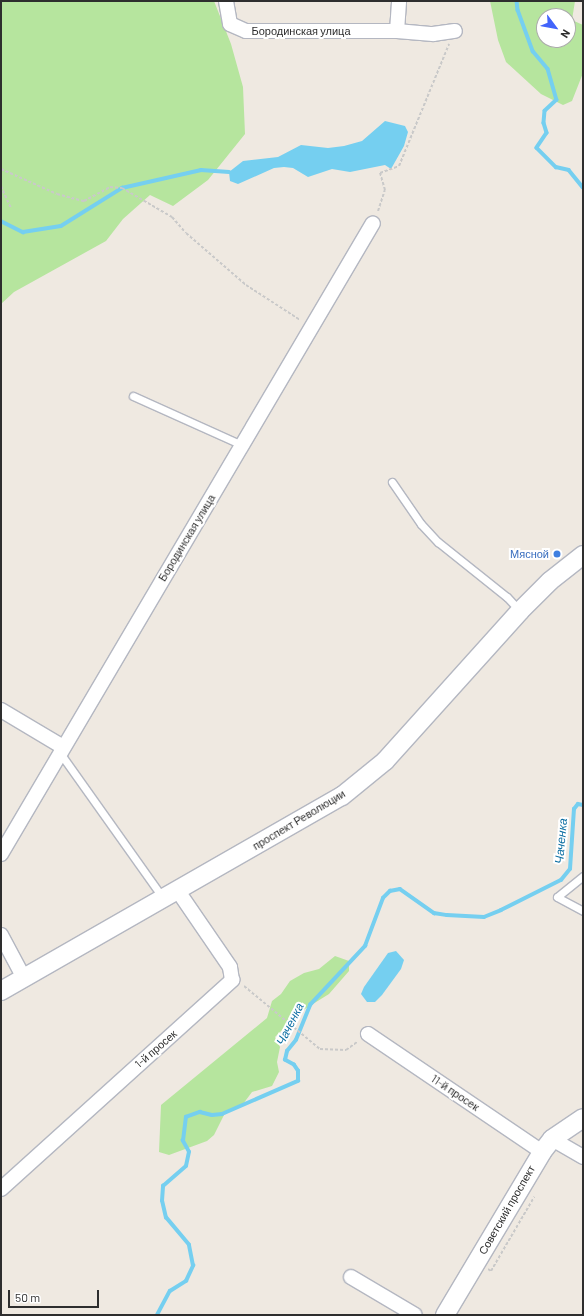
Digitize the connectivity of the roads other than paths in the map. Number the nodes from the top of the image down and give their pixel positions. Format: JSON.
{"nodes":[{"id":1,"x":226,"y":1,"type":"edge"},
{"id":2,"x":399,"y":1,"type":"edge"},
{"id":3,"x":397,"y":31,"type":"junction"},
{"id":4,"x":455,"y":31,"type":"road end"},
{"id":5,"x":373,"y":223,"type":"road end"},
{"id":6,"x":134,"y":396,"type":"dead end"},
{"id":7,"x":242,"y":445,"type":"junction"},
{"id":8,"x":392,"y":482,"type":"dead end"},
{"id":9,"x":583,"y":555,"type":"edge"},
{"id":10,"x":520,"y":611,"type":"junction"},
{"id":11,"x":1,"y":710,"type":"edge"},
{"id":12,"x":61,"y":750,"type":"junction"},
{"id":13,"x":1,"y":854,"type":"edge"},
{"id":14,"x":583,"y":876,"type":"edge"},
{"id":15,"x":170,"y":895,"type":"junction"},
{"id":16,"x":583,"y":912,"type":"edge"},
{"id":17,"x":1,"y":935,"type":"edge"},
{"id":18,"x":24,"y":978,"type":"junction"},
{"id":19,"x":1,"y":991,"type":"edge"},
{"id":20,"x":368,"y":1034,"type":"road end"},
{"id":21,"x":583,"y":1118,"type":"edge"},
{"id":22,"x":547,"y":1145,"type":"junction"},
{"id":23,"x":583,"y":1157,"type":"edge"},
{"id":24,"x":1,"y":1189,"type":"edge"},
{"id":25,"x":351,"y":1277,"type":"dead end"},
{"id":26,"x":415,"y":1315,"type":"edge"},
{"id":27,"x":445,"y":1315,"type":"edge"}],
"edges":[{"from":1,"to":3,"type":"street","name":"Бородинская улица"},
{"from":2,"to":3,"type":"street"},
{"from":3,"to":4,"type":"street","name":"Бородинская улица"},
{"from":5,"to":7,"type":"street","name":"Бородинская улица"},
{"from":6,"to":7,"type":"lane"},
{"from":7,"to":12,"type":"street","name":"Бородинская улица"},
{"from":8,"to":10,"type":"lane"},
{"from":9,"to":10,"type":"street","name":"проспект Революции"},
{"from":10,"to":15,"type":"street","name":"проспект Революции"},
{"from":11,"to":12,"type":"street"},
{"from":12,"to":13,"type":"street","name":"Бородинская улица"},
{"from":12,"to":15,"type":"lane"},
{"from":14,"to":16,"type":"lane"},
{"from":15,"to":18,"type":"street","name":"проспект Революции"},
{"from":15,"to":24,"type":"street","name":"1-й просек"},
{"from":17,"to":18,"type":"street"},
{"from":18,"to":19,"type":"street","name":"проспект Революции"},
{"from":20,"to":22,"type":"street","name":"11-й просек"},
{"from":21,"to":22,"type":"street","name":"Советский проспект"},
{"from":22,"to":23,"type":"street","name":"11-й просек"},
{"from":22,"to":27,"type":"street","name":"Советский проспект"},
{"from":25,"to":26,"type":"street"}]}
